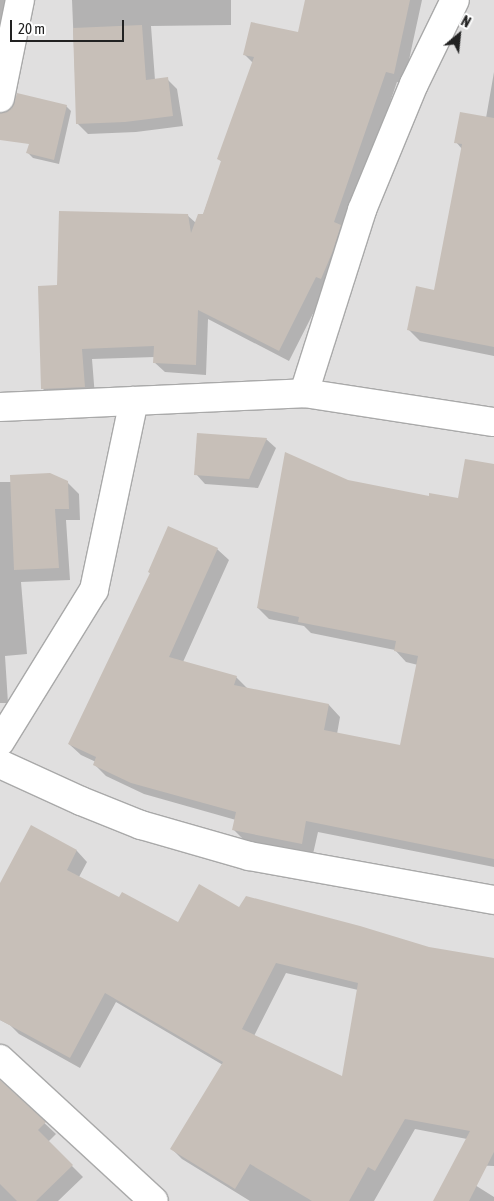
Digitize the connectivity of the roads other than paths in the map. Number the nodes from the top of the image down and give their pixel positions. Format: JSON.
{"nodes":[{"id":1,"x":20,"y":0,"type":"edge"},
{"id":2,"x":455,"y":0,"type":"edge"},
{"id":3,"x":0,"y":98,"type":"edge"},
{"id":4,"x":304,"y":393,"type":"junction"},
{"id":5,"x":134,"y":401,"type":"junction"},
{"id":6,"x":0,"y":407,"type":"edge"},
{"id":7,"x":494,"y":422,"type":"edge"},
{"id":8,"x":0,"y":742,"type":"edge"},
{"id":9,"x":0,"y":764,"type":"edge"},
{"id":10,"x":494,"y":900,"type":"edge"},
{"id":11,"x":0,"y":1058,"type":"edge"},
{"id":12,"x":154,"y":1201,"type":"edge"}],
"edges":[{"from":1,"to":3,"type":"street"},
{"from":2,"to":4,"type":"street"},
{"from":4,"to":5,"type":"street"},
{"from":4,"to":7,"type":"street"},
{"from":5,"to":6,"type":"street"},
{"from":5,"to":8,"type":"street"},
{"from":9,"to":10,"type":"street"},
{"from":11,"to":12,"type":"street"}]}
